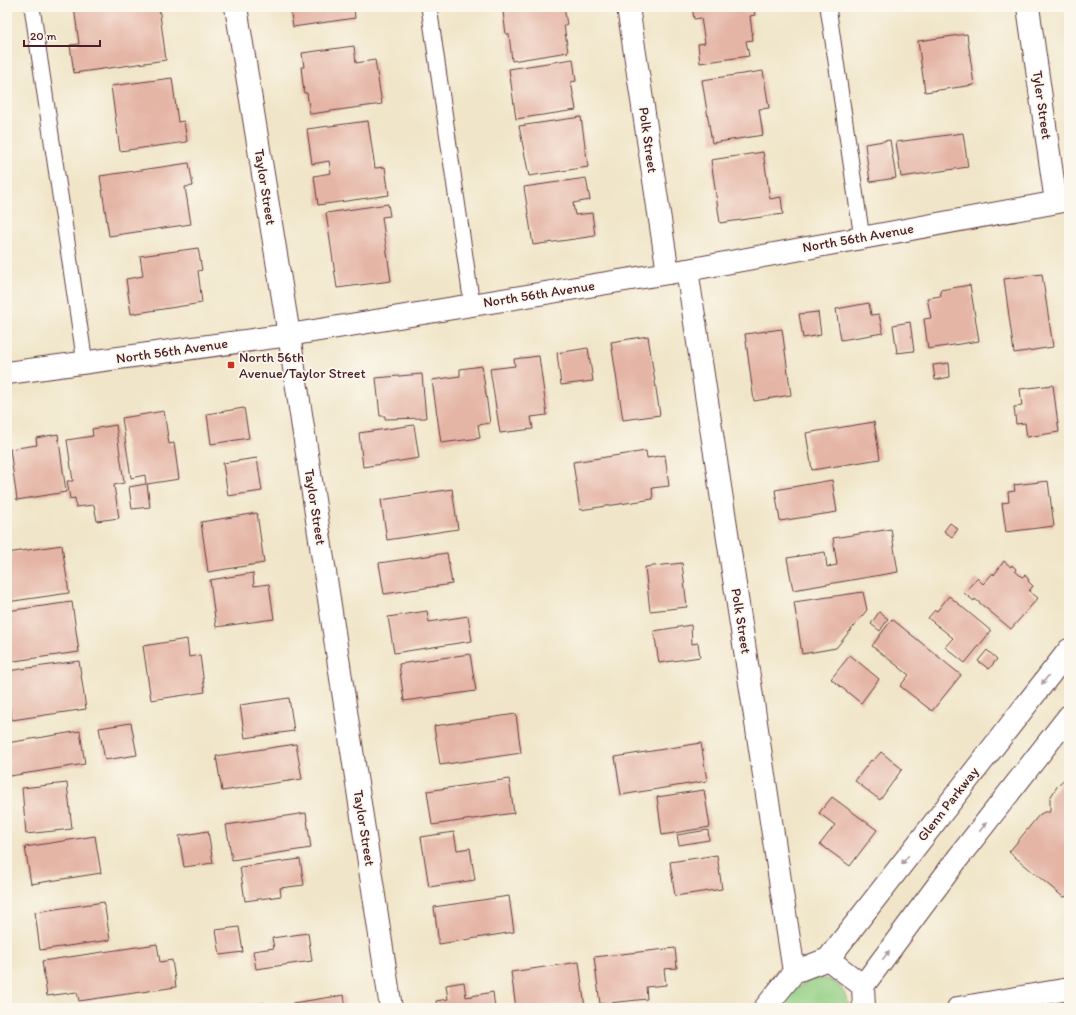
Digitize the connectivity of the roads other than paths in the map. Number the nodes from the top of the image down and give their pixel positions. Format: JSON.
{"nodes":[{"id":1,"x":32,"y":7,"type":"edge"},
{"id":2,"x":236,"y":7,"type":"edge"},
{"id":3,"x":429,"y":7,"type":"edge"},
{"id":4,"x":628,"y":7,"type":"edge"},
{"id":5,"x":828,"y":7,"type":"edge"},
{"id":6,"x":1028,"y":7,"type":"edge"},
{"id":7,"x":1062,"y":201,"type":"edge"},
{"id":8,"x":862,"y":238,"type":"junction"},
{"id":9,"x":678,"y":271,"type":"junction"},
{"id":10,"x":472,"y":305,"type":"junction"},
{"id":11,"x":289,"y":335,"type":"junction"},
{"id":12,"x":85,"y":363,"type":"junction"},
{"id":13,"x":7,"y":373,"type":"edge"},
{"id":14,"x":1069,"y":650,"type":"edge"},
{"id":15,"x":1069,"y":716,"type":"edge"},
{"id":16,"x":828,"y":959,"type":"junction"},
{"id":17,"x":794,"y":972,"type":"junction"},
{"id":18,"x":863,"y":986,"type":"junction"},
{"id":19,"x":1069,"y":989,"type":"edge"},
{"id":20,"x":391,"y":1008,"type":"edge"},
{"id":21,"x":765,"y":1008,"type":"edge"},
{"id":22,"x":864,"y":1008,"type":"edge"},
{"id":23,"x":958,"y":1008,"type":"edge"}],
"edges":[{"from":1,"to":12,"type":"lane"},
{"from":2,"to":11,"type":"street","name":"Taylor Street"},
{"from":3,"to":10,"type":"lane"},
{"from":4,"to":9,"type":"street","name":"Polk Street"},
{"from":5,"to":8,"type":"lane"},
{"from":6,"to":7,"type":"street","name":"Tyler Street"},
{"from":7,"to":8,"type":"street","name":"North 56th Avenue"},
{"from":8,"to":9,"type":"street","name":"North 56th Avenue"},
{"from":9,"to":10,"type":"street","name":"North 56th Avenue"},
{"from":9,"to":17,"type":"street","name":"Polk Street"},
{"from":10,"to":11,"type":"street","name":"North 56th Avenue"},
{"from":11,"to":12,"type":"street","name":"North 56th Avenue"},
{"from":11,"to":20,"type":"street","name":"Taylor Street"},
{"from":12,"to":13,"type":"street","name":"North 56th Avenue"},
{"from":14,"to":16,"type":"street","name":"Glenn Parkway","one_way":true},
{"from":18,"to":15,"type":"street","one_way":true},
{"from":16,"to":17,"type":"street"},
{"from":16,"to":18,"type":"street"},
{"from":17,"to":21,"type":"street"},
{"from":18,"to":22,"type":"street"},
{"from":19,"to":23,"type":"street"}]}
